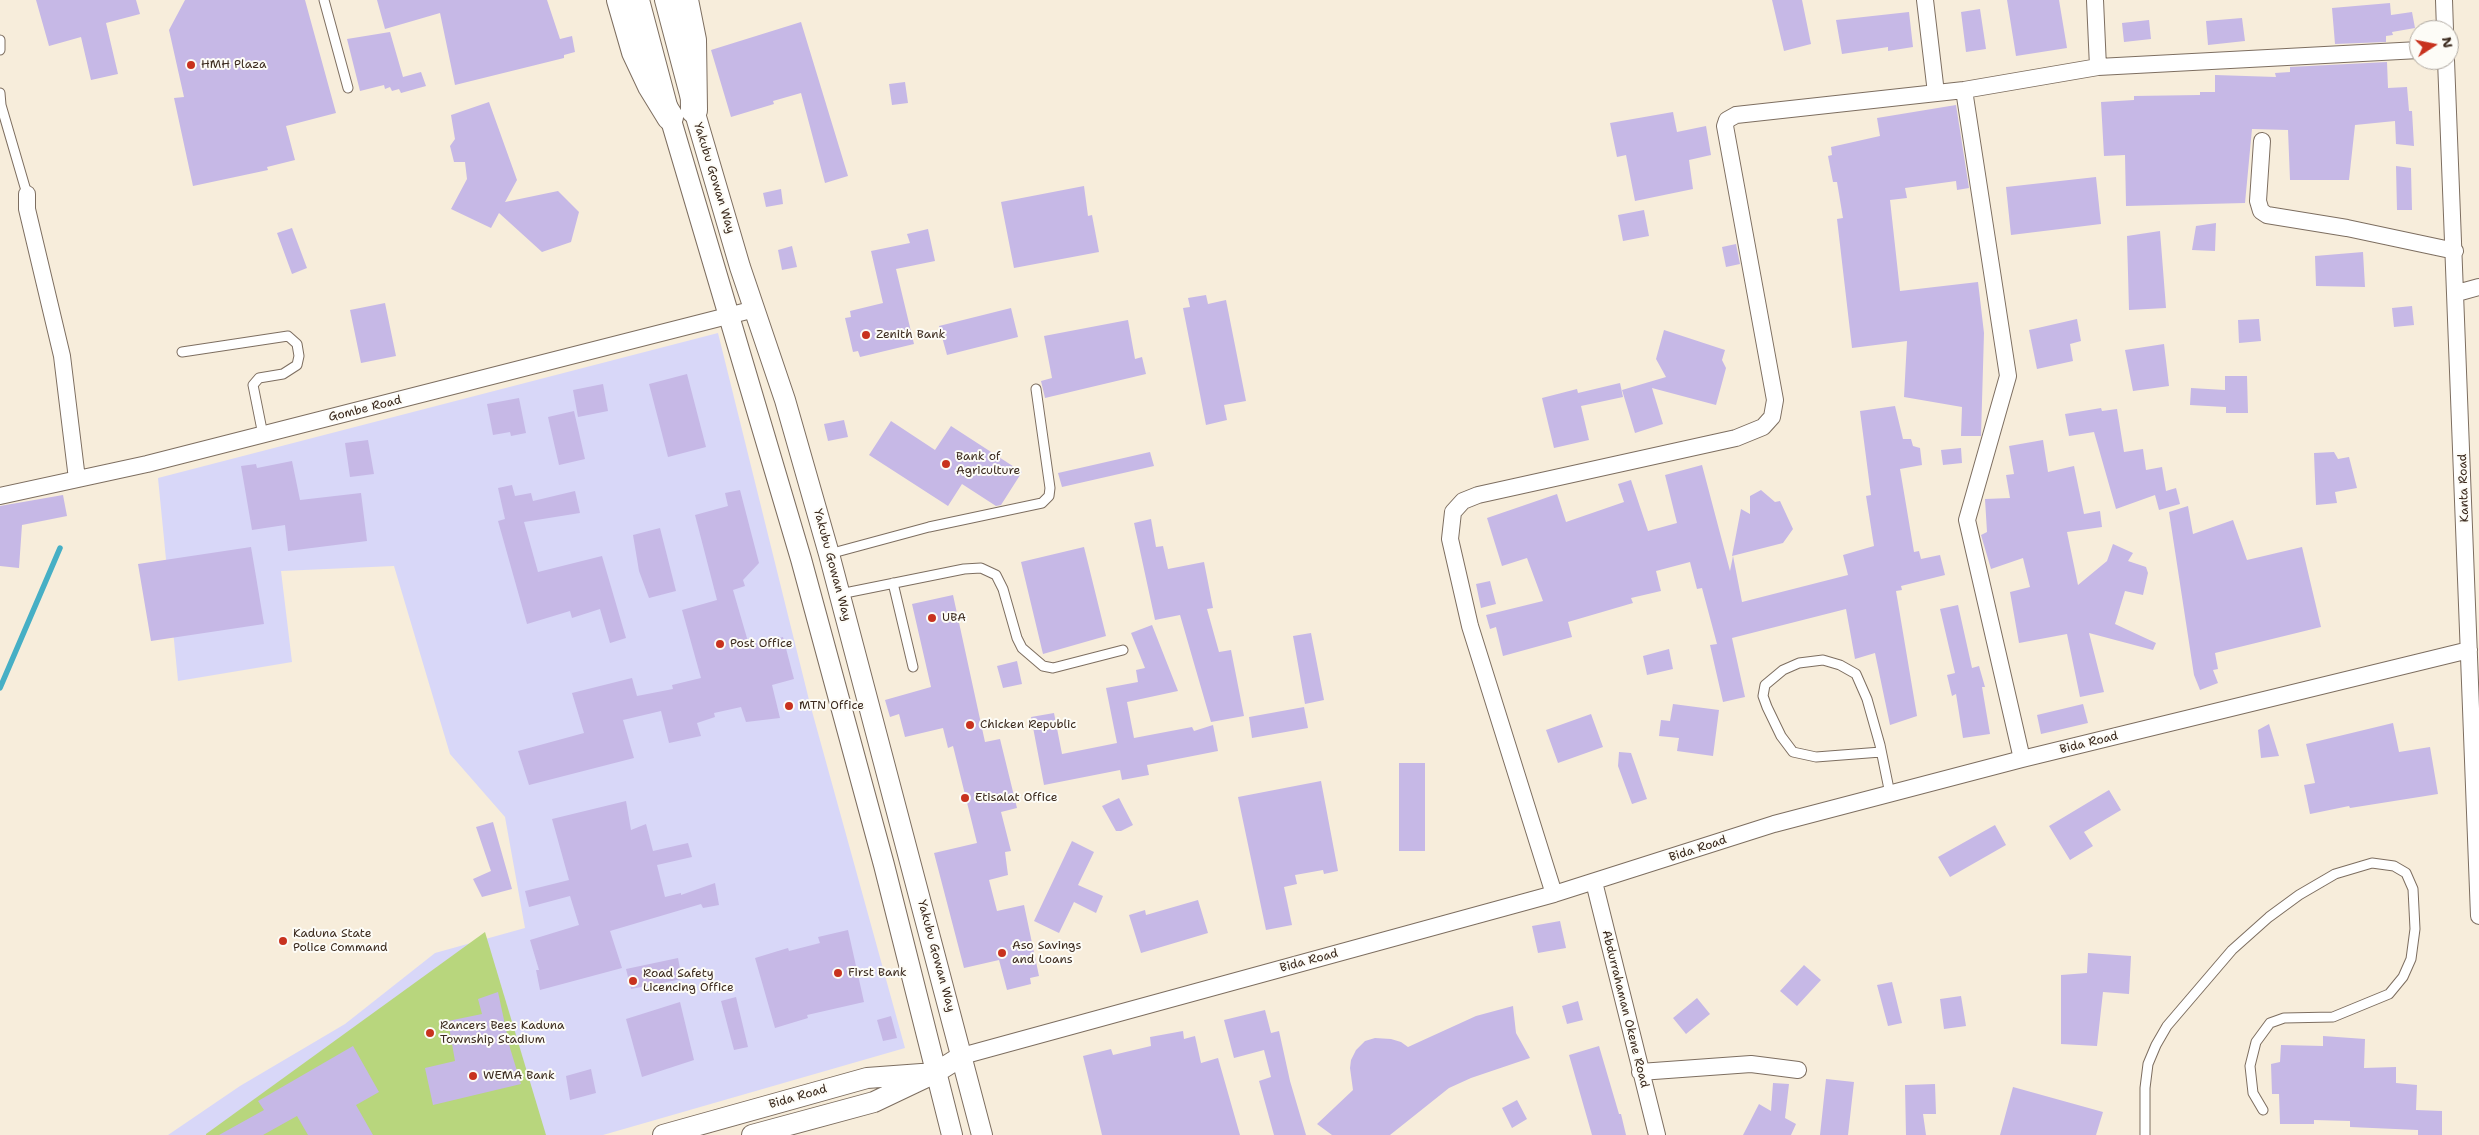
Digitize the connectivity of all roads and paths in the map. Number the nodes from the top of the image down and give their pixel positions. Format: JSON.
{"nodes":[{"id":1,"x":324,"y":0,"type":"edge"},
{"id":2,"x":620,"y":0,"type":"edge"},
{"id":3,"x":639,"y":0,"type":"edge"},
{"id":4,"x":665,"y":0,"type":"edge"},
{"id":5,"x":684,"y":0,"type":"edge"},
{"id":6,"x":1925,"y":0,"type":"edge"},
{"id":7,"x":2095,"y":0,"type":"edge"},
{"id":8,"x":2444,"y":0,"type":"edge"},
{"id":9,"x":2445,"y":20,"type":"edge"},
{"id":10,"x":0,"y":40,"type":"edge"},
{"id":11,"x":0,"y":50,"type":"edge"},
{"id":12,"x":2409,"y":51,"type":"edge"},
{"id":13,"x":2098,"y":67,"type":"junction"},
{"id":14,"x":2446,"y":70,"type":"edge"},
{"id":15,"x":348,"y":88,"type":"dead end"},
{"id":16,"x":1964,"y":90,"type":"junction"},
{"id":17,"x":0,"y":93,"type":"edge"},
{"id":18,"x":1936,"y":93,"type":"junction"},
{"id":19,"x":682,"y":113,"type":"junction"},
{"id":20,"x":2262,"y":141,"type":"dead end"},
{"id":21,"x":27,"y":194,"type":"joint"},
{"id":22,"x":2455,"y":251,"type":"junction"},
{"id":23,"x":2479,"y":287,"type":"edge"},
{"id":24,"x":2457,"y":293,"type":"junction"},
{"id":25,"x":755,"y":309,"type":"junction"},
{"id":26,"x":729,"y":316,"type":"junction"},
{"id":27,"x":182,"y":352,"type":"dead end"},
{"id":28,"x":1036,"y":389,"type":"dead end"},
{"id":29,"x":263,"y":435,"type":"junction"},
{"id":30,"x":77,"y":479,"type":"junction"},
{"id":31,"x":0,"y":496,"type":"edge"},
{"id":32,"x":829,"y":554,"type":"junction"},
{"id":33,"x":893,"y":583,"type":"junction"},
{"id":34,"x":840,"y":594,"type":"junction"},
{"id":35,"x":1123,"y":650,"type":"dead end"},
{"id":36,"x":2469,"y":650,"type":"junction"},
{"id":37,"x":913,"y":667,"type":"dead end"},
{"id":38,"x":1881,"y":752,"type":"junction"},
{"id":39,"x":2022,"y":759,"type":"junction"},
{"id":40,"x":1890,"y":794,"type":"junction"},
{"id":41,"x":1594,"y":882,"type":"junction"},
{"id":42,"x":1554,"y":894,"type":"junction"},
{"id":43,"x":2479,"y":916,"type":"edge"},
{"id":44,"x":962,"y":1056,"type":"junction"},
{"id":45,"x":1798,"y":1070,"type":"dead end"},
{"id":46,"x":1640,"y":1072,"type":"junction"},
{"id":47,"x":935,"y":1073,"type":"junction"},
{"id":48,"x":2263,"y":1110,"type":"dead end"},
{"id":49,"x":663,"y":1135,"type":"edge"},
{"id":50,"x":752,"y":1135,"type":"edge"},
{"id":51,"x":952,"y":1135,"type":"edge"},
{"id":52,"x":982,"y":1135,"type":"edge"},
{"id":53,"x":1657,"y":1135,"type":"edge"},
{"id":54,"x":2145,"y":1135,"type":"edge"}],
"edges":[{"from":1,"to":15,"type":"lane"},
{"from":2,"to":19,"type":"main road"},
{"from":3,"to":19,"type":"street","name":"Yakubu Gowan Way"},
{"from":4,"to":19,"type":"street","name":"Yakubu Gowan Way"},
{"from":5,"to":19,"type":"main road"},
{"from":6,"to":18,"type":"street"},
{"from":7,"to":13,"type":"street"},
{"from":8,"to":9,"type":"street"},
{"from":10,"to":11,"type":"lane"},
{"from":12,"to":13,"type":"street"},
{"from":13,"to":16,"type":"street"},
{"from":14,"to":22,"type":"street","name":"Kanta Road"},
{"from":16,"to":18,"type":"street"},
{"from":16,"to":39,"type":"street"},
{"from":17,"to":21,"type":"lane"},
{"from":18,"to":42,"type":"street"},
{"from":19,"to":25,"type":"street","name":"Yakubu Gowan Way"},
{"from":19,"to":26,"type":"street","name":"Yakubu Gowan Way"},
{"from":20,"to":22,"type":"street"},
{"from":21,"to":30,"type":"street"},
{"from":22,"to":24,"type":"street","name":"Kanta Road"},
{"from":23,"to":24,"type":"street"},
{"from":24,"to":36,"type":"street","name":"Kanta Road"},
{"from":25,"to":26,"type":"street","name":"Gombe Road"},
{"from":25,"to":32,"type":"street","name":"Yakubu Gowan Way"},
{"from":26,"to":29,"type":"street","name":"Gombe Road"},
{"from":26,"to":47,"type":"street","name":"Yakubu Gowan Way"},
{"from":27,"to":29,"type":"lane"},
{"from":28,"to":32,"type":"lane"},
{"from":29,"to":30,"type":"street","name":"Gombe Road"},
{"from":30,"to":31,"type":"street","name":"Gombe Road"},
{"from":32,"to":34,"type":"street","name":"Yakubu Gowan Way"},
{"from":33,"to":34,"type":"lane"},
{"from":33,"to":35,"type":"lane"},
{"from":33,"to":37,"type":"lane"},
{"from":34,"to":44,"type":"street","name":"Yakubu Gowan Way"},
{"from":36,"to":39,"type":"street","name":"Bida Road"},
{"from":36,"to":43,"type":"street","name":"Kanta Road"},
{"from":38,"to":38,"type":"lane"},
{"from":38,"to":40,"type":"lane"},
{"from":39,"to":40,"type":"street","name":"Bida Road"},
{"from":40,"to":41,"type":"street","name":"Bida Road"},
{"from":41,"to":42,"type":"street","name":"Bida Road"},
{"from":41,"to":46,"type":"street","name":"Abdurrahaman Okene Road"},
{"from":42,"to":44,"type":"street","name":"Bida Road"},
{"from":44,"to":47,"type":"street","name":"Bida Road"},
{"from":44,"to":52,"type":"street","name":"Yakubu Gowan Way"},
{"from":45,"to":46,"type":"street"},
{"from":46,"to":53,"type":"street","name":"Abdurrahaman Okene Road"},
{"from":47,"to":49,"type":"street","name":"Bida Road"},
{"from":47,"to":50,"type":"street","name":"Bida Road"},
{"from":47,"to":51,"type":"street","name":"Yakubu Gowan Way"},
{"from":48,"to":54,"type":"lane"}]}
